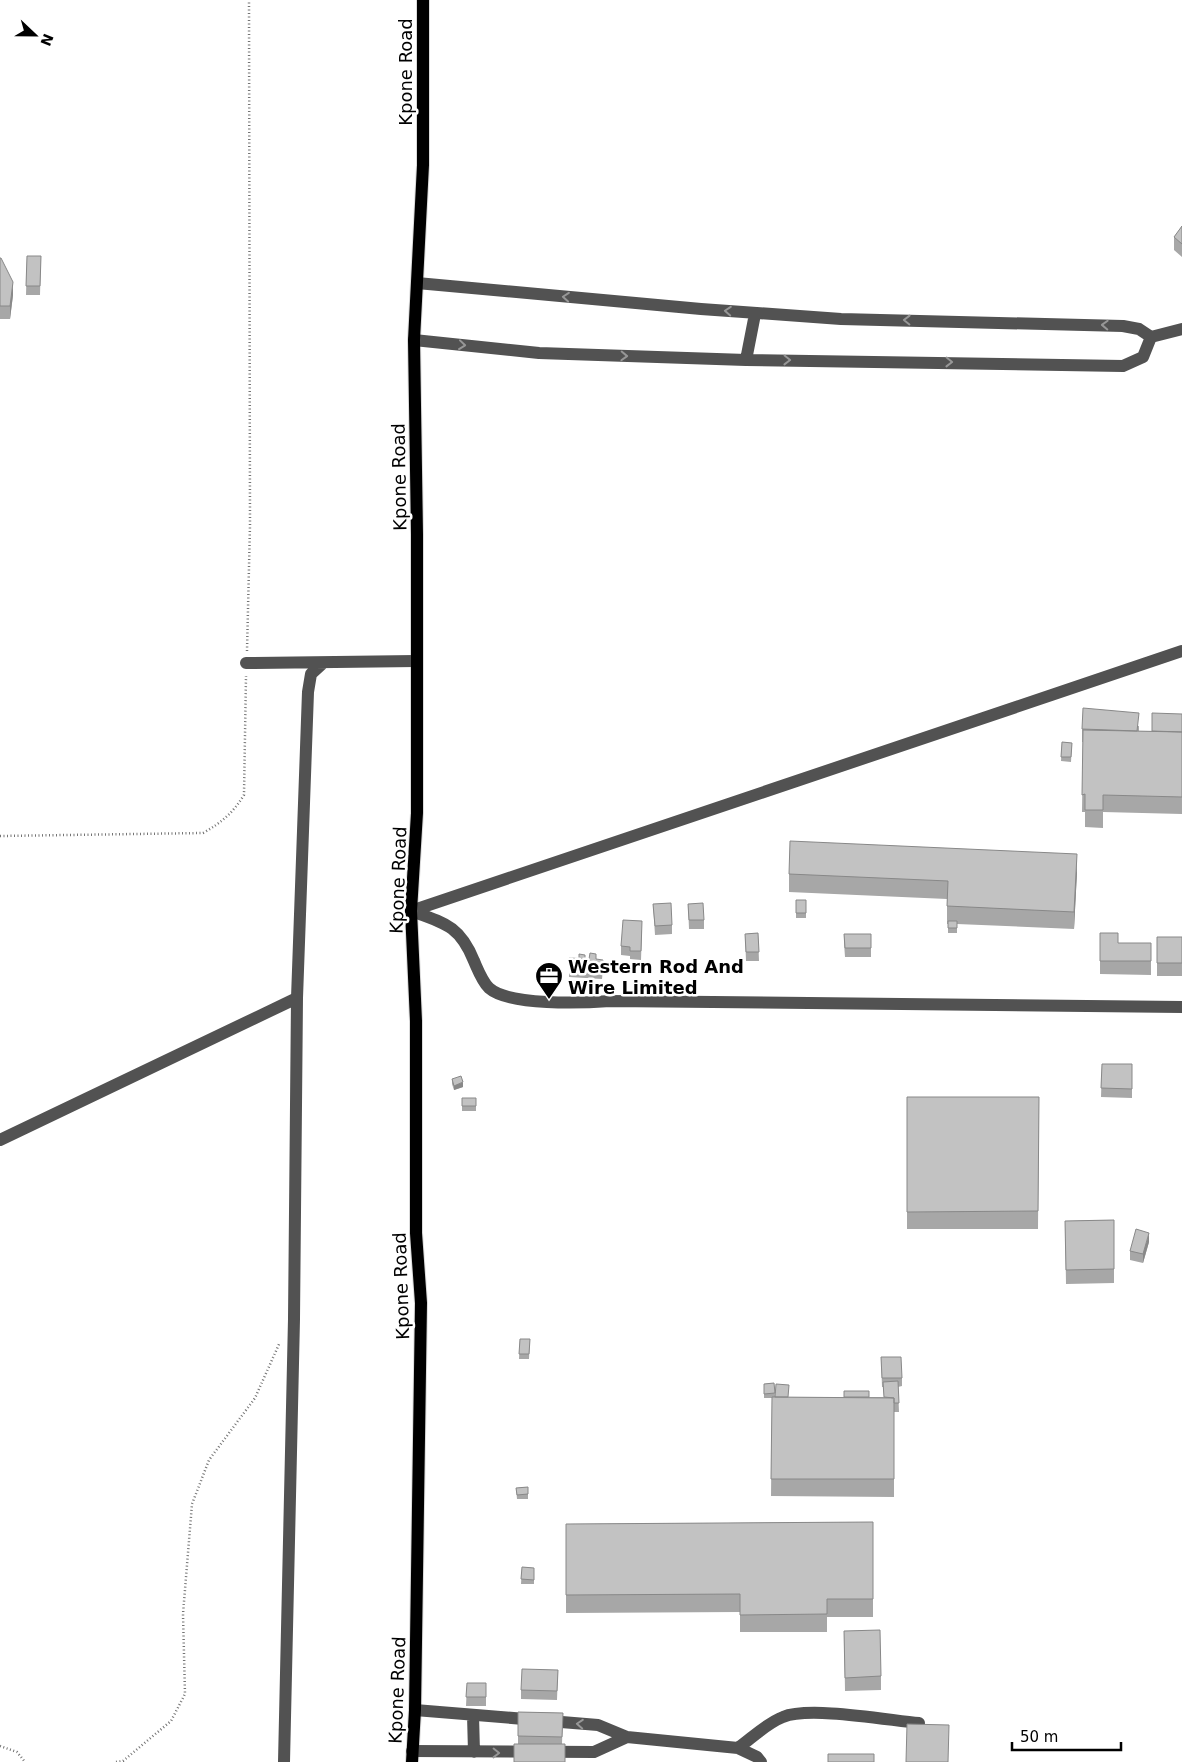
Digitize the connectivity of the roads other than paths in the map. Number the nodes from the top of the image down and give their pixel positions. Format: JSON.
{"nodes":[{"id":1,"x":423,"y":0,"type":"edge"},
{"id":2,"x":416,"y":282,"type":"junction"},
{"id":3,"x":755,"y":314,"type":"junction"},
{"id":4,"x":1182,"y":329,"type":"edge"},
{"id":5,"x":1150,"y":337,"type":"junction"},
{"id":6,"x":414,"y":340,"type":"junction"},
{"id":7,"x":746,"y":360,"type":"junction"},
{"id":8,"x":1182,"y":651,"type":"edge"},
{"id":9,"x":246,"y":662,"type":"road end"},
{"id":10,"x":416,"y":662,"type":"junction"},
{"id":11,"x":324,"y":663,"type":"junction"},
{"id":12,"x":411,"y":911,"type":"junction"},
{"id":13,"x":297,"y":998,"type":"junction"},
{"id":14,"x":1182,"y":1007,"type":"edge"},
{"id":15,"x":0,"y":1140,"type":"edge"},
{"id":16,"x":415,"y":1710,"type":"junction"},
{"id":17,"x":473,"y":1715,"type":"junction"},
{"id":18,"x":919,"y":1723,"type":"edge"},
{"id":19,"x":627,"y":1737,"type":"junction"},
{"id":20,"x":738,"y":1748,"type":"junction"},
{"id":21,"x":474,"y":1752,"type":"junction"},
{"id":22,"x":412,"y":1757,"type":"edge"},
{"id":23,"x":568,"y":1758,"type":"edge"},
{"id":24,"x":284,"y":1762,"type":"edge"},
{"id":25,"x":761,"y":1762,"type":"edge"}],
"edges":[{"from":1,"to":2,"type":"main road","name":"Kpone Road"},
{"from":3,"to":2,"type":"street","one_way":true},
{"from":2,"to":6,"type":"main road","name":"Kpone Road"},
{"from":5,"to":3,"type":"street","one_way":true},
{"from":3,"to":7,"type":"street"},
{"from":4,"to":5,"type":"street"},
{"from":7,"to":5,"type":"street","one_way":true},
{"from":6,"to":7,"type":"street","one_way":true},
{"from":6,"to":10,"type":"main road","name":"Kpone Road"},
{"from":8,"to":12,"type":"street"},
{"from":9,"to":11,"type":"street"},
{"from":10,"to":11,"type":"street"},
{"from":10,"to":12,"type":"main road","name":"Kpone Road"},
{"from":11,"to":13,"type":"street"},
{"from":12,"to":14,"type":"street"},
{"from":12,"to":16,"type":"main road","name":"Kpone Road"},
{"from":13,"to":15,"type":"street"},
{"from":13,"to":24,"type":"street"},
{"from":16,"to":17,"type":"street"},
{"from":16,"to":22,"type":"main road","name":"Kpone Road"},
{"from":19,"to":17,"type":"street","one_way":true},
{"from":17,"to":21,"type":"street"},
{"from":18,"to":20,"type":"street"},
{"from":19,"to":20,"type":"street"},
{"from":19,"to":23,"type":"street"},
{"from":20,"to":25,"type":"street"},
{"from":21,"to":22,"type":"street"},
{"from":21,"to":23,"type":"street","one_way":true}]}
